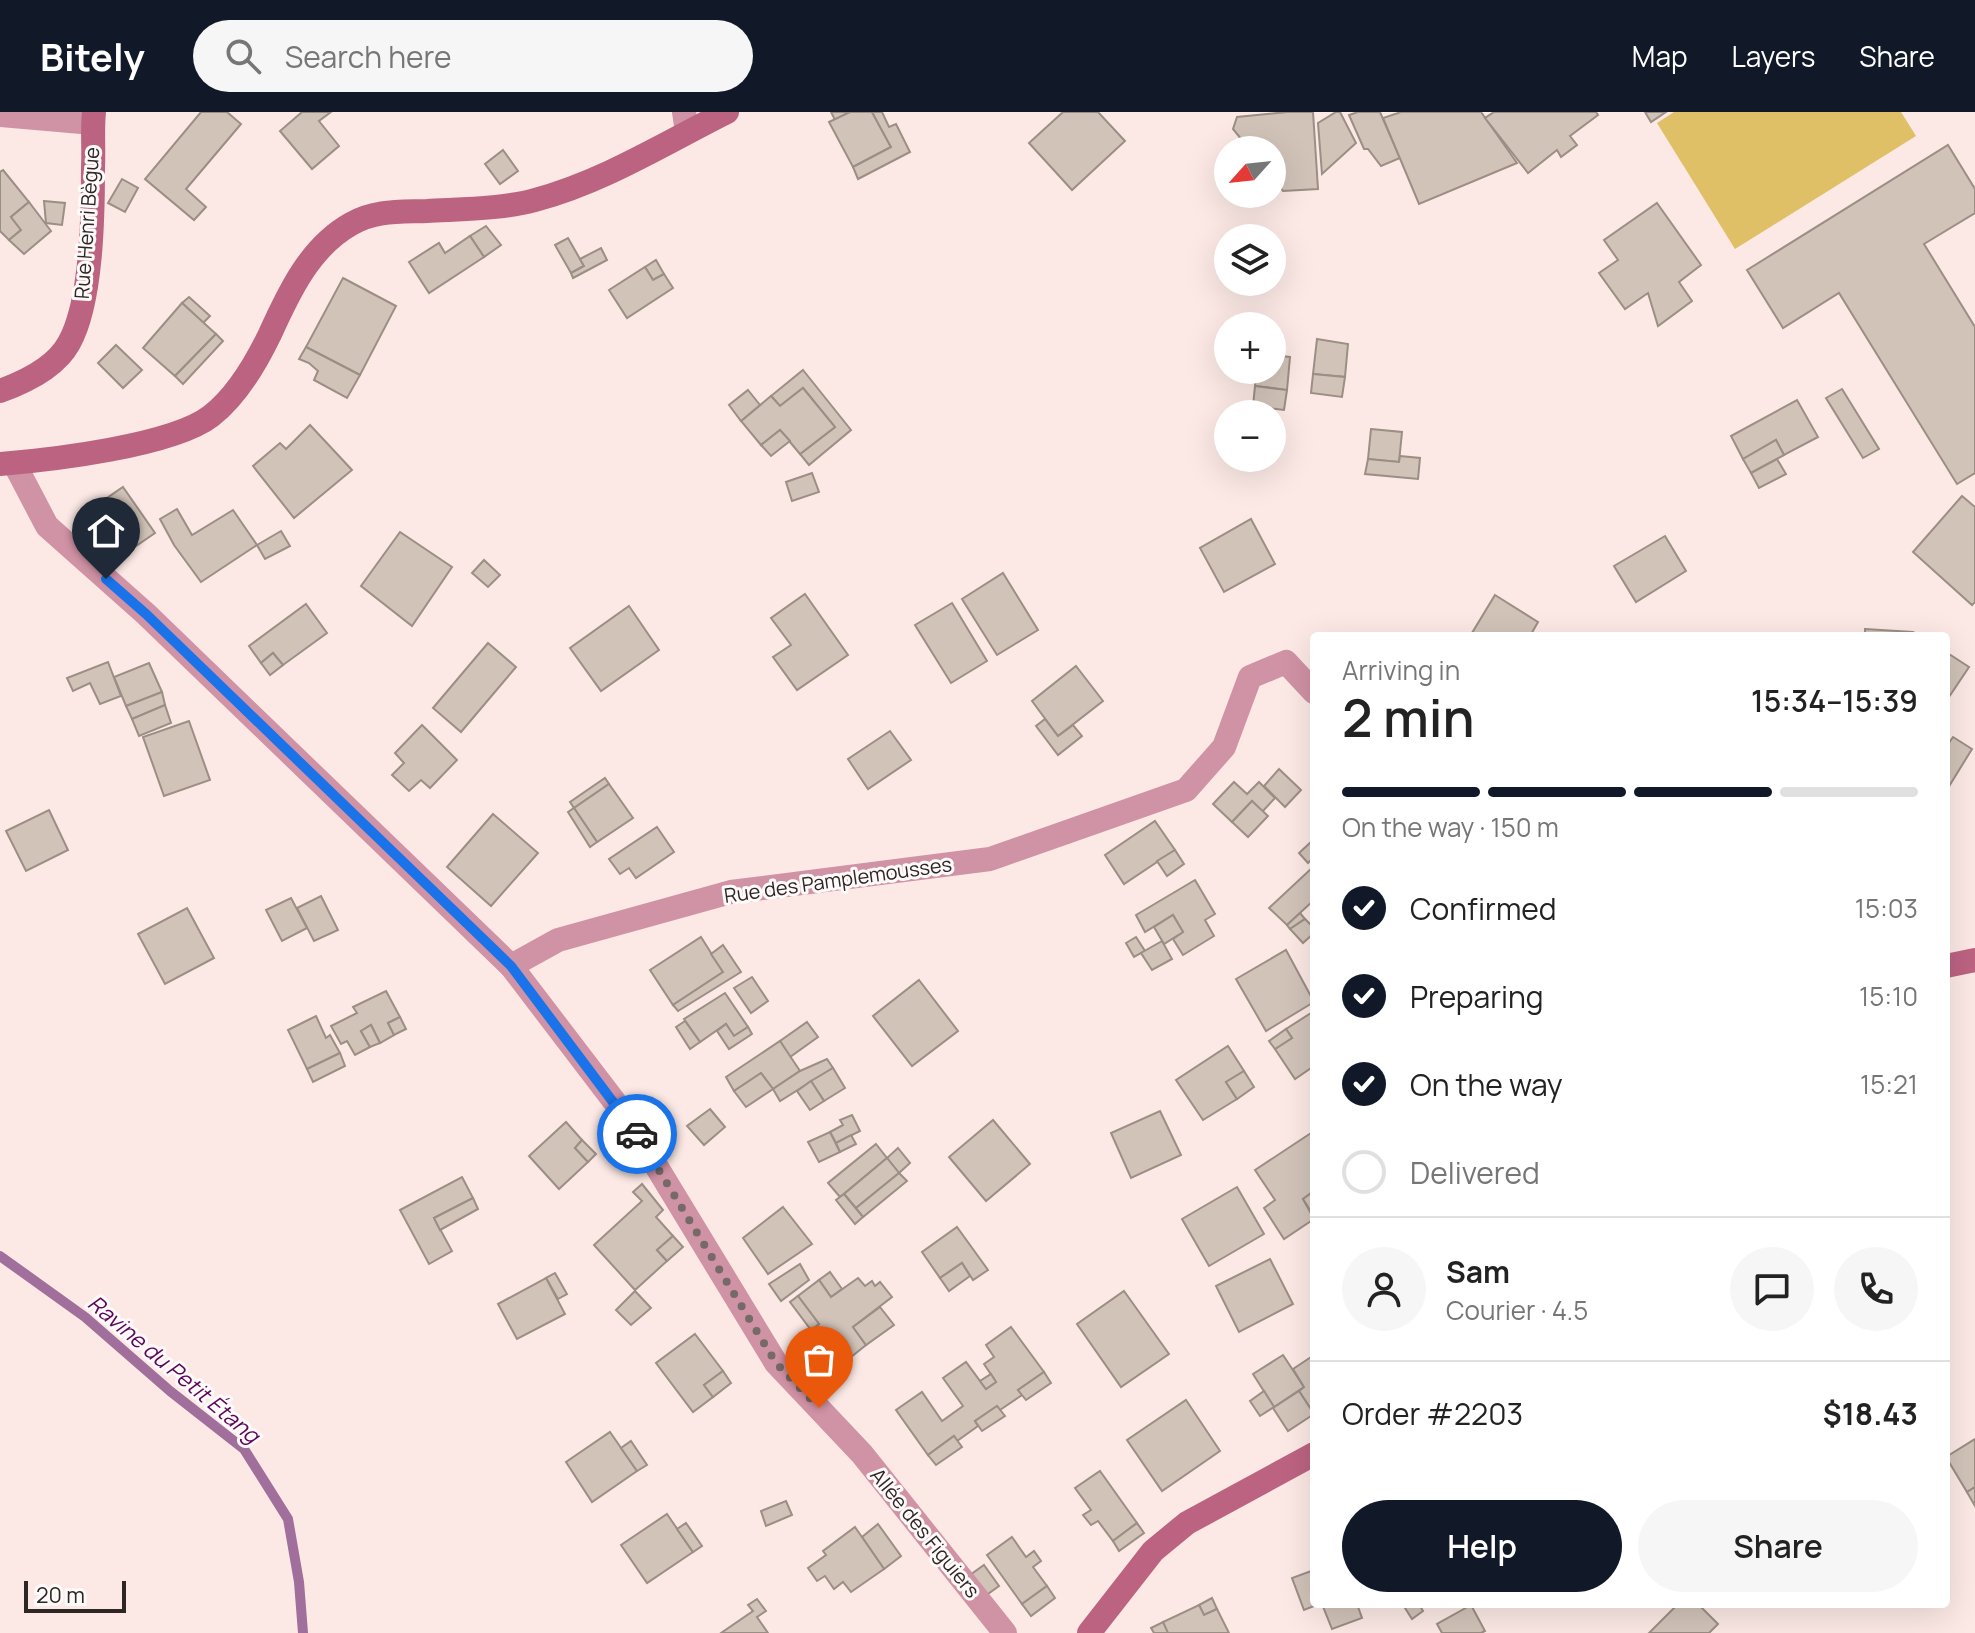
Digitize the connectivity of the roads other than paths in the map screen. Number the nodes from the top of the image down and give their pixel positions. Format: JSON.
{"nodes":[{"id":1,"x":727,"y":112,"type":"edge"},
{"id":2,"x":0,"y":115,"type":"edge"},
{"id":3,"x":93,"y":118,"type":"edge"},
{"id":4,"x":686,"y":122,"type":"edge"},
{"id":5,"x":0,"y":391,"type":"edge"},
{"id":6,"x":7,"y":463,"type":"edge"},
{"id":7,"x":1310,"y":688,"type":"edge"},
{"id":8,"x":1975,"y":960,"type":"edge"},
{"id":9,"x":1950,"y":965,"type":"edge"},
{"id":10,"x":511,"y":966,"type":"junction"},
{"id":11,"x":1310,"y":1456,"type":"edge"},
{"id":12,"x":1005,"y":1633,"type":"edge"},
{"id":13,"x":1089,"y":1633,"type":"edge"}],
"edges":[{"from":1,"to":4,"type":"main road"},
{"from":2,"to":3,"type":"street"},
{"from":3,"to":5,"type":"main road","name":"Rue Henri Bègue"},
{"from":4,"to":6,"type":"main road"},
{"from":6,"to":10,"type":"street"},
{"from":7,"to":10,"type":"street","name":"Rue des Pamplemousses"},
{"from":8,"to":9,"type":"main road"},
{"from":10,"to":12,"type":"street","name":"Allée des Figuiers"},
{"from":11,"to":13,"type":"main road"}]}
